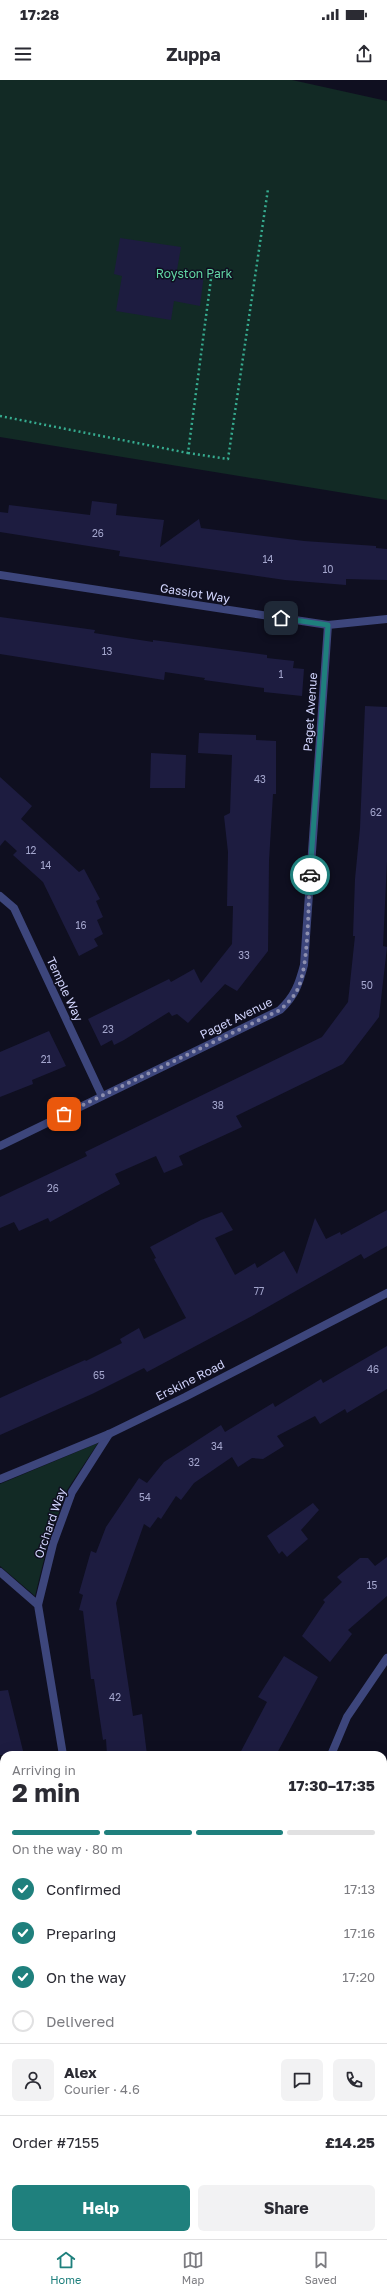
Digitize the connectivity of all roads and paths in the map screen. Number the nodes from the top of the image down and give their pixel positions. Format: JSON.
{"nodes":[{"id":1,"x":268,"y":189,"type":"dead end"},
{"id":2,"x":212,"y":271,"type":"dead end"},
{"id":3,"x":0,"y":416,"type":"edge"},
{"id":4,"x":188,"y":453,"type":"junction"},
{"id":5,"x":0,"y":575,"type":"edge"},
{"id":6,"x":387,"y":619,"type":"edge"},
{"id":7,"x":328,"y":625,"type":"junction"},
{"id":8,"x":0,"y":896,"type":"edge"},
{"id":9,"x":102,"y":1096,"type":"junction"},
{"id":10,"x":0,"y":1146,"type":"edge"},
{"id":11,"x":387,"y":1293,"type":"edge"},
{"id":12,"x":109,"y":1434,"type":"junction"},
{"id":13,"x":0,"y":1479,"type":"edge"},
{"id":14,"x":0,"y":1572,"type":"edge"},
{"id":15,"x":38,"y":1605,"type":"junction"},
{"id":16,"x":387,"y":1658,"type":"edge"},
{"id":17,"x":62,"y":1751,"type":"edge"},
{"id":18,"x":333,"y":1751,"type":"edge"}],
"edges":[{"from":1,"to":4,"type":"path"},
{"from":2,"to":4,"type":"path"},
{"from":3,"to":4,"type":"path"},
{"from":5,"to":7,"type":"street","name":"Gassiot Way"},
{"from":6,"to":7,"type":"street","name":"Gassiot Way"},
{"from":7,"to":9,"type":"street","name":"Paget Avenue"},
{"from":8,"to":9,"type":"street","name":"Temple Way"},
{"from":9,"to":10,"type":"street","name":"Paget Avenue"},
{"from":11,"to":12,"type":"street","name":"Erskine Road"},
{"from":12,"to":13,"type":"street","name":"Erskine Road"},
{"from":12,"to":15,"type":"street","name":"Orchard Way"},
{"from":14,"to":15,"type":"street"},
{"from":15,"to":17,"type":"street","name":"Orchard Way"},
{"from":16,"to":18,"type":"street"}]}
